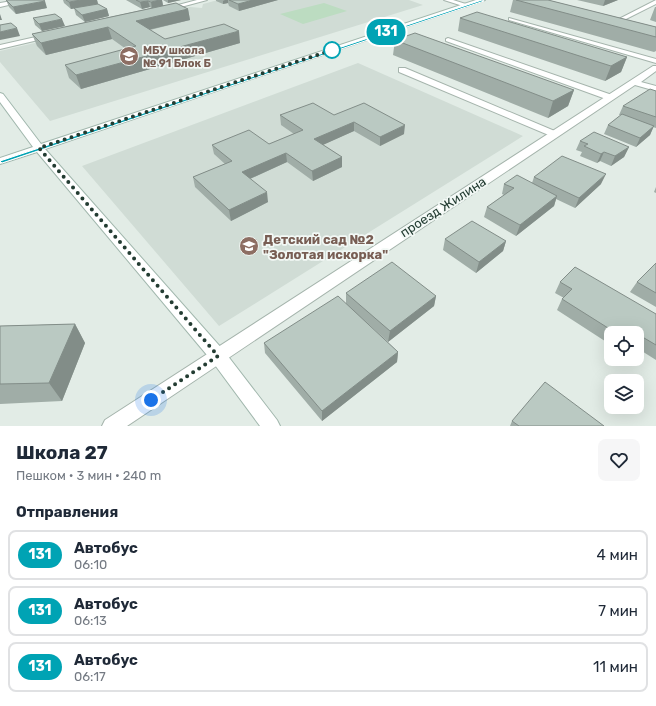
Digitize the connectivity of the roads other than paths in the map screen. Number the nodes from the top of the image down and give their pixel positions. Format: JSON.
{"nodes":[{"id":1,"x":27,"y":0,"type":"edge"},
{"id":2,"x":204,"y":0,"type":"edge"},
{"id":3,"x":447,"y":0,"type":"edge"},
{"id":4,"x":482,"y":0,"type":"edge"},
{"id":5,"x":656,"y":2,"type":"edge"},
{"id":6,"x":0,"y":5,"type":"edge"},
{"id":7,"x":466,"y":5,"type":"junction"},
{"id":8,"x":159,"y":10,"type":"edge"},
{"id":9,"x":511,"y":19,"type":"dead end"},
{"id":10,"x":610,"y":20,"type":"edge"},
{"id":11,"x":618,"y":22,"type":"junction"},
{"id":12,"x":625,"y":24,"type":"edge"},
{"id":13,"x":53,"y":35,"type":"edge"},
{"id":14,"x":448,"y":40,"type":"dead end"},
{"id":15,"x":0,"y":47,"type":"edge"},
{"id":16,"x":656,"y":61,"type":"edge"},
{"id":17,"x":656,"y":68,"type":"edge"},
{"id":18,"x":402,"y":70,"type":"dead end"},
{"id":19,"x":633,"y":82,"type":"junction"},
{"id":20,"x":656,"y":89,"type":"edge"},
{"id":21,"x":0,"y":96,"type":"edge"},
{"id":22,"x":609,"y":97,"type":"junction"},
{"id":23,"x":554,"y":134,"type":"junction"},
{"id":24,"x":39,"y":148,"type":"junction"},
{"id":25,"x":0,"y":162,"type":"edge"},
{"id":26,"x":218,"y":356,"type":"junction"},
{"id":27,"x":111,"y":426,"type":"edge"},
{"id":28,"x":271,"y":426,"type":"edge"}],
"edges":[{"from":1,"to":6,"type":"street"},
{"from":2,"to":8,"type":"street"},
{"from":3,"to":7,"type":"lane"},
{"from":4,"to":7,"type":"street"},
{"from":5,"to":11,"type":"lane"},
{"from":7,"to":24,"type":"street"},
{"from":9,"to":16,"type":"lane"},
{"from":10,"to":11,"type":"street"},
{"from":11,"to":12,"type":"street"},
{"from":13,"to":15,"type":"street"},
{"from":14,"to":22,"type":"lane"},
{"from":17,"to":19,"type":"street","name":"проезд Жилина"},
{"from":18,"to":23,"type":"lane"},
{"from":19,"to":20,"type":"street"},
{"from":19,"to":22,"type":"street","name":"проезд Жилина"},
{"from":21,"to":24,"type":"street"},
{"from":22,"to":23,"type":"street","name":"проезд Жилина"},
{"from":23,"to":26,"type":"street","name":"проезд Жилина"},
{"from":24,"to":25,"type":"street"},
{"from":24,"to":26,"type":"street"},
{"from":26,"to":27,"type":"street","name":"проезд Жилина"},
{"from":26,"to":28,"type":"street"}]}
